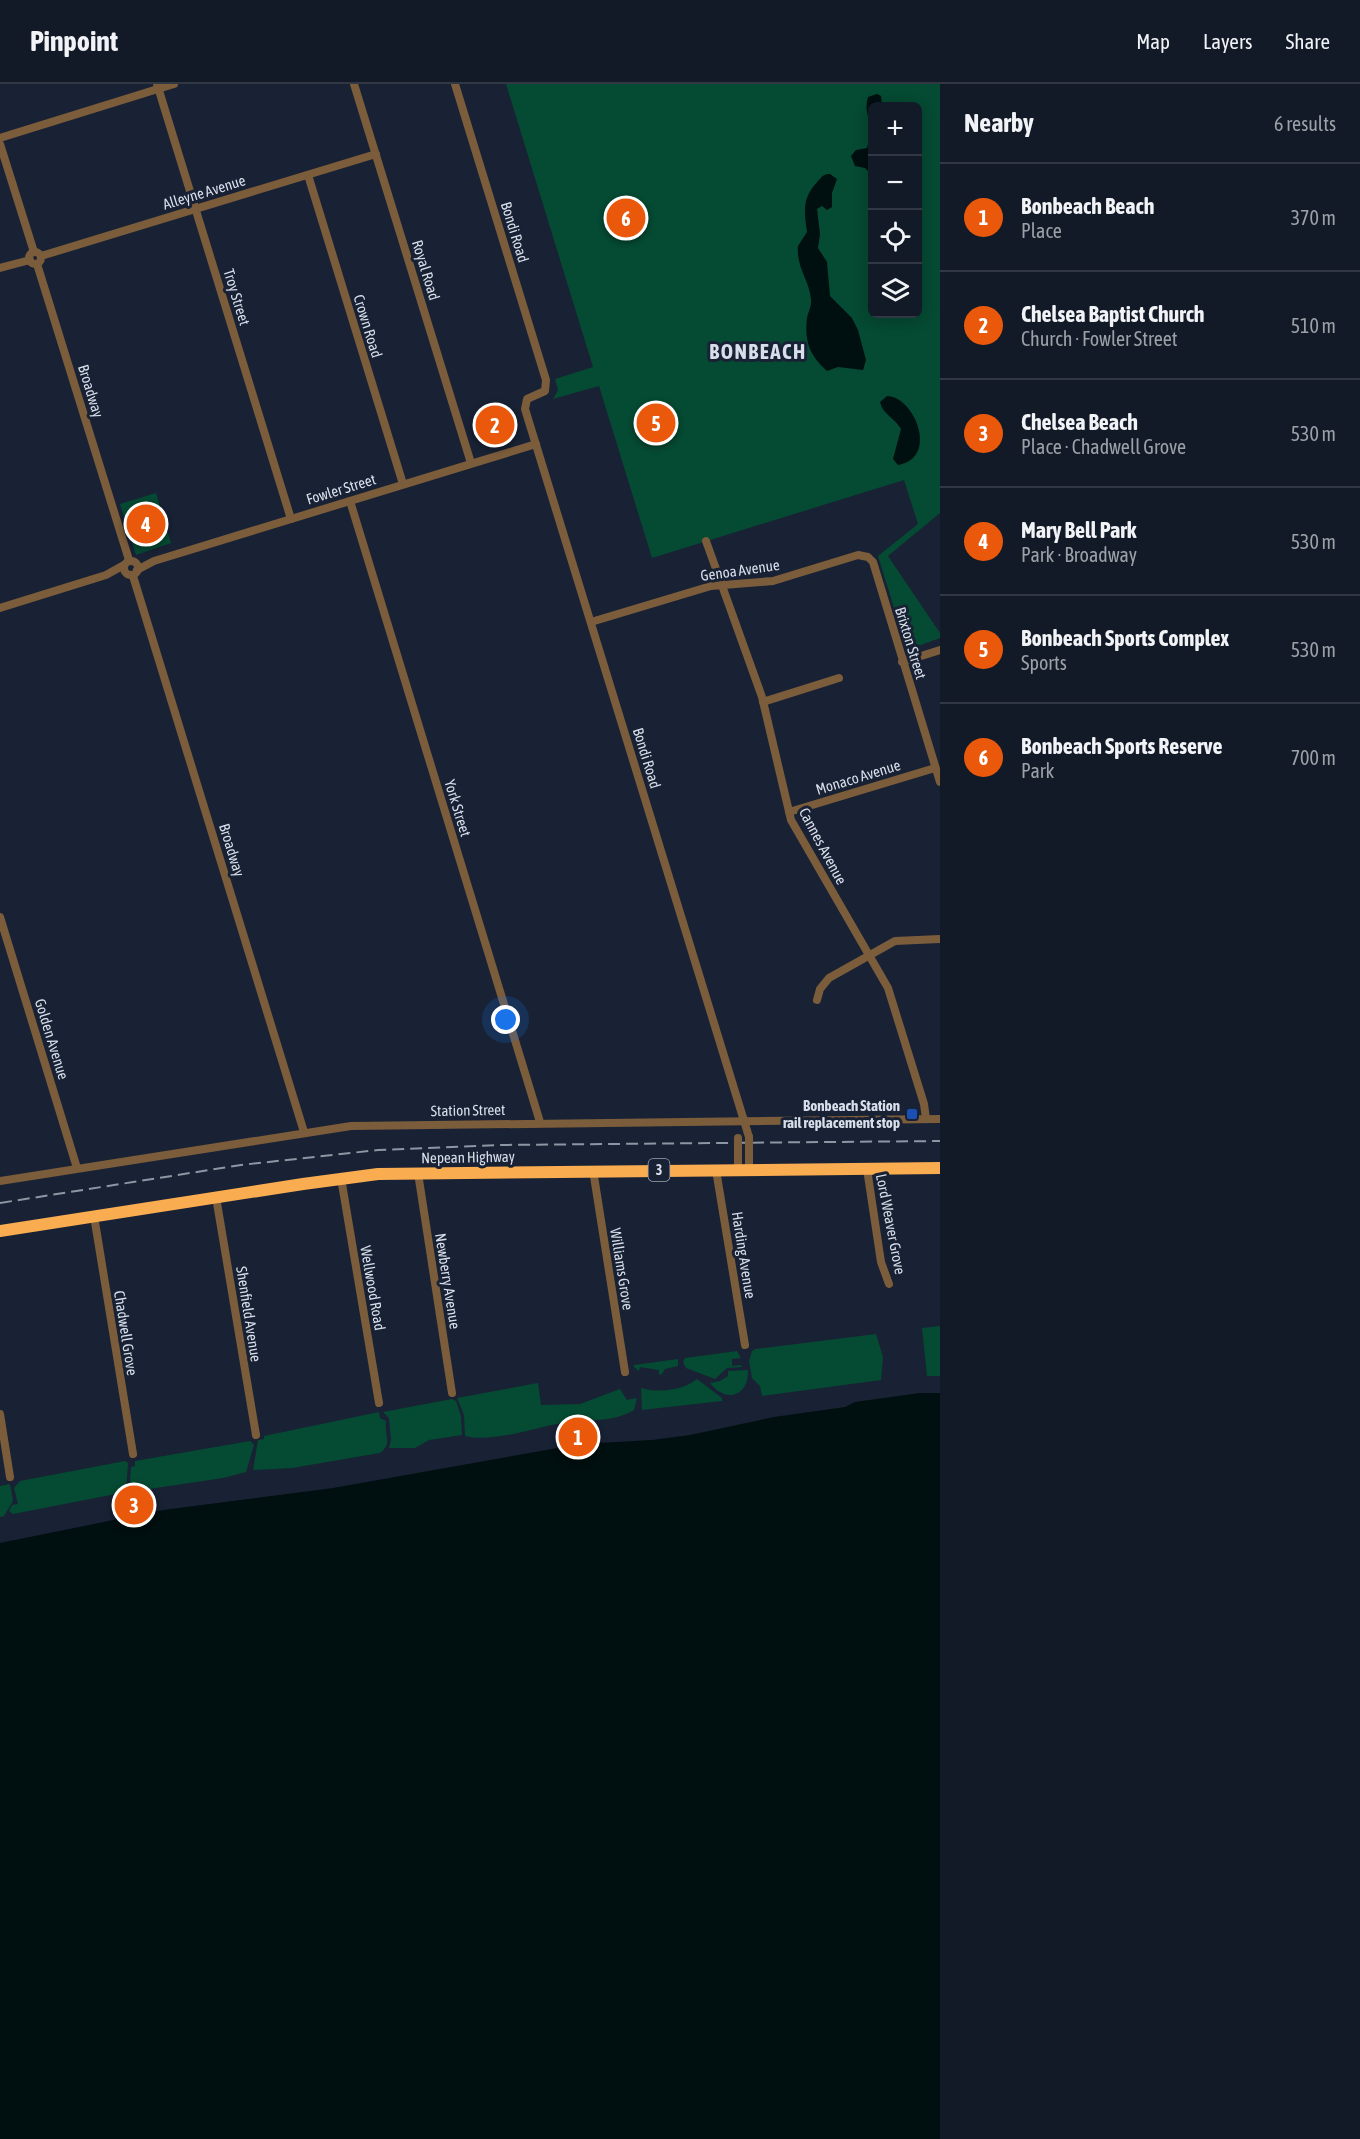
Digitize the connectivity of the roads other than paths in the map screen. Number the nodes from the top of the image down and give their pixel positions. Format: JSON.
{"nodes":[{"id":1,"x":174,"y":84,"type":"edge"},
{"id":2,"x":354,"y":84,"type":"edge"},
{"id":3,"x":455,"y":84,"type":"edge"},
{"id":4,"x":158,"y":86,"type":"edge"},
{"id":5,"x":0,"y":138,"type":"edge"},
{"id":6,"x":0,"y":144,"type":"edge"},
{"id":7,"x":376,"y":154,"type":"junction"},
{"id":8,"x":308,"y":175,"type":"junction"},
{"id":9,"x":195,"y":209,"type":"junction"},
{"id":10,"x":35,"y":258,"type":"junction"},
{"id":11,"x":0,"y":268,"type":"edge"},
{"id":12,"x":536,"y":444,"type":"junction"},
{"id":13,"x":471,"y":463,"type":"junction"},
{"id":14,"x":403,"y":484,"type":"junction"},
{"id":15,"x":350,"y":501,"type":"junction"},
{"id":16,"x":291,"y":519,"type":"junction"},
{"id":17,"x":706,"y":541,"type":"dead end"},
{"id":18,"x":858,"y":555,"type":"joint"},
{"id":19,"x":131,"y":568,"type":"junction"},
{"id":20,"x":720,"y":585,"type":"junction"},
{"id":21,"x":0,"y":608,"type":"edge"},
{"id":22,"x":591,"y":622,"type":"junction"},
{"id":23,"x":940,"y":650,"type":"edge"},
{"id":24,"x":902,"y":662,"type":"junction"},
{"id":25,"x":839,"y":678,"type":"dead end"},
{"id":26,"x":763,"y":702,"type":"junction"},
{"id":27,"x":935,"y":768,"type":"junction"},
{"id":28,"x":940,"y":782,"type":"edge"},
{"id":29,"x":789,"y":812,"type":"junction"},
{"id":30,"x":0,"y":917,"type":"edge"},
{"id":31,"x":940,"y":939,"type":"edge"},
{"id":32,"x":868,"y":956,"type":"junction"},
{"id":33,"x":817,"y":1000,"type":"dead end"},
{"id":34,"x":926,"y":1119,"type":"junction"},
{"id":35,"x":940,"y":1119,"type":"edge"},
{"id":36,"x":540,"y":1122,"type":"junction"},
{"id":37,"x":743,"y":1122,"type":"junction"},
{"id":38,"x":304,"y":1132,"type":"junction"},
{"id":39,"x":76,"y":1168,"type":"junction"},
{"id":40,"x":940,"y":1168,"type":"edge"},
{"id":41,"x":744,"y":1169,"type":"junction"},
{"id":42,"x":867,"y":1169,"type":"junction"},
{"id":43,"x":593,"y":1170,"type":"junction"},
{"id":44,"x":716,"y":1170,"type":"junction"},
{"id":45,"x":418,"y":1173,"type":"junction"},
{"id":46,"x":341,"y":1178,"type":"junction"},
{"id":47,"x":0,"y":1181,"type":"edge"},
{"id":48,"x":216,"y":1197,"type":"junction"},
{"id":49,"x":94,"y":1216,"type":"junction"},
{"id":50,"x":0,"y":1231,"type":"edge"},
{"id":51,"x":889,"y":1284,"type":"dead end"},
{"id":52,"x":745,"y":1346,"type":"dead end"},
{"id":53,"x":625,"y":1372,"type":"dead end"},
{"id":54,"x":452,"y":1393,"type":"dead end"},
{"id":55,"x":379,"y":1403,"type":"dead end"},
{"id":56,"x":0,"y":1414,"type":"edge"},
{"id":57,"x":256,"y":1435,"type":"dead end"},
{"id":58,"x":133,"y":1454,"type":"dead end"},
{"id":59,"x":10,"y":1477,"type":"dead end"}],
"edges":[{"from":1,"to":4,"type":"street"},
{"from":2,"to":7,"type":"street","name":"Royal Road"},
{"from":3,"to":12,"type":"street","name":"Bondi Road"},
{"from":4,"to":5,"type":"street"},
{"from":4,"to":9,"type":"street","name":"Troy Street"},
{"from":6,"to":10,"type":"street","name":"Broadway"},
{"from":7,"to":8,"type":"street","name":"Alleyne Avenue"},
{"from":7,"to":13,"type":"street","name":"Royal Road"},
{"from":8,"to":9,"type":"street","name":"Alleyne Avenue"},
{"from":8,"to":14,"type":"street","name":"Crown Road"},
{"from":9,"to":10,"type":"street","name":"Alleyne Avenue"},
{"from":9,"to":16,"type":"street","name":"Troy Street"},
{"from":10,"to":11,"type":"street","name":"Alleyne Avenue"},
{"from":10,"to":19,"type":"street","name":"Broadway"},
{"from":12,"to":13,"type":"street","name":"Fowler Street"},
{"from":12,"to":22,"type":"street","name":"Bondi Road"},
{"from":13,"to":14,"type":"street","name":"Fowler Street"},
{"from":14,"to":15,"type":"street","name":"Fowler Street"},
{"from":15,"to":16,"type":"street","name":"Fowler Street"},
{"from":15,"to":36,"type":"street","name":"York Street"},
{"from":16,"to":19,"type":"street","name":"Fowler Street"},
{"from":17,"to":20,"type":"street","name":"Cannes Avenue"},
{"from":18,"to":20,"type":"street","name":"Genoa Avenue"},
{"from":18,"to":24,"type":"street","name":"Brixton Street"},
{"from":19,"to":21,"type":"street","name":"Fowler Street"},
{"from":19,"to":38,"type":"street","name":"Broadway"},
{"from":20,"to":22,"type":"street","name":"Genoa Avenue"},
{"from":20,"to":26,"type":"street","name":"Cannes Avenue"},
{"from":22,"to":37,"type":"street","name":"Bondi Road"},
{"from":23,"to":24,"type":"street"},
{"from":24,"to":27,"type":"street","name":"Brixton Street"},
{"from":25,"to":26,"type":"street"},
{"from":26,"to":29,"type":"street","name":"Cannes Avenue"},
{"from":27,"to":28,"type":"street","name":"Brixton Street"},
{"from":27,"to":29,"type":"street","name":"Monaco Avenue"},
{"from":29,"to":32,"type":"street","name":"Cannes Avenue"},
{"from":30,"to":39,"type":"street","name":"Golden Avenue"},
{"from":31,"to":32,"type":"street"},
{"from":32,"to":33,"type":"street"},
{"from":32,"to":34,"type":"street","name":"Cannes Avenue"},
{"from":34,"to":35,"type":"street","name":"Station Street"},
{"from":34,"to":37,"type":"street","name":"Station Street"},
{"from":36,"to":37,"type":"street","name":"Station Street"},
{"from":36,"to":38,"type":"street","name":"Station Street"},
{"from":37,"to":41,"type":"street","bridge":true},
{"from":37,"to":41,"type":"street","name":"Bondi Road","bridge":true},
{"from":38,"to":39,"type":"street","name":"Station Street"},
{"from":39,"to":47,"type":"street","name":"Station Street"},
{"from":40,"to":42,"type":"highway","name":"Nepean Highway","number":"3"},
{"from":41,"to":42,"type":"highway","name":"Nepean Highway","number":"3"},
{"from":41,"to":44,"type":"highway","name":"Nepean Highway","number":"3"},
{"from":42,"to":51,"type":"street","name":"Lord Weaver Grove"},
{"from":43,"to":44,"type":"highway","name":"Nepean Highway","number":"3"},
{"from":43,"to":45,"type":"highway","name":"Nepean Highway","number":"3"},
{"from":43,"to":53,"type":"street","name":"Williams Grove"},
{"from":44,"to":52,"type":"street","name":"Harding Avenue"},
{"from":45,"to":46,"type":"highway","name":"Nepean Highway","number":"3"},
{"from":45,"to":54,"type":"street","name":"Newberry Avenue"},
{"from":46,"to":48,"type":"highway","name":"Nepean Highway","number":"3"},
{"from":46,"to":55,"type":"street","name":"Wellwood Road"},
{"from":48,"to":49,"type":"highway","name":"Nepean Highway","number":"3"},
{"from":48,"to":57,"type":"street","name":"Shenfield Avenue"},
{"from":49,"to":50,"type":"highway","name":"Nepean Highway","number":"3"},
{"from":49,"to":58,"type":"street","name":"Chadwell Grove"},
{"from":56,"to":59,"type":"street"}]}
